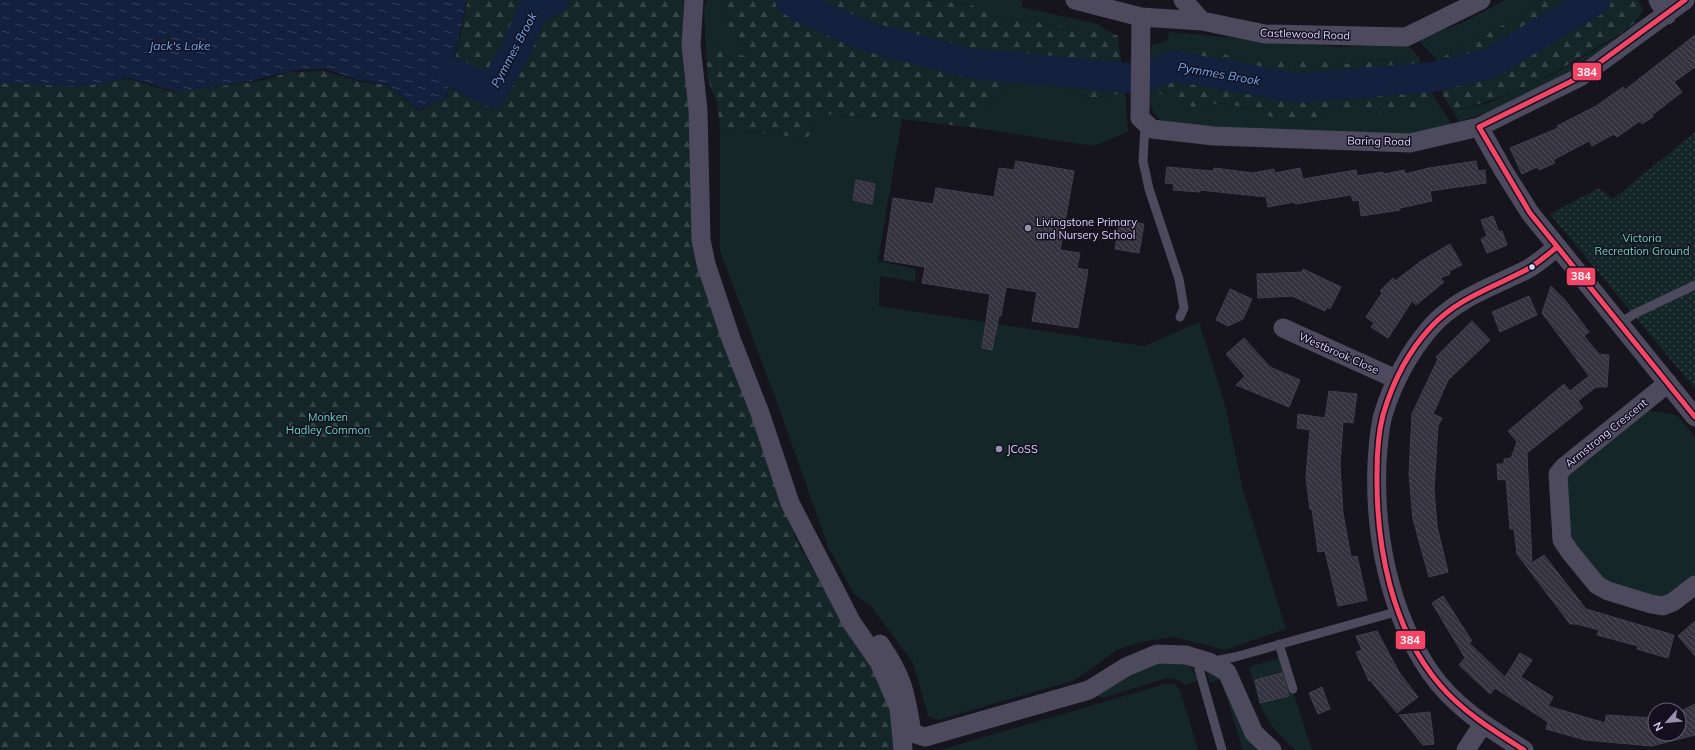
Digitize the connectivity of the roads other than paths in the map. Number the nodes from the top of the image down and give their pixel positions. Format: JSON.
{"nodes":[{"id":1,"x":694,"y":0,"type":"edge"},
{"id":2,"x":1075,"y":0,"type":"edge"},
{"id":3,"x":1183,"y":0,"type":"edge"},
{"id":4,"x":1481,"y":0,"type":"edge"},
{"id":5,"x":1685,"y":0,"type":"edge"},
{"id":6,"x":1663,"y":7,"type":"edge"},
{"id":7,"x":1141,"y":17,"type":"junction"},
{"id":8,"x":1202,"y":21,"type":"junction"},
{"id":9,"x":1145,"y":123,"type":"junction"},
{"id":10,"x":1479,"y":127,"type":"junction"},
{"id":11,"x":1557,"y":247,"type":"junction"},
{"id":12,"x":1695,"y":285,"type":"edge"},
{"id":13,"x":1180,"y":317,"type":"dead end"},
{"id":14,"x":1619,"y":324,"type":"junction"},
{"id":15,"x":1283,"y":328,"type":"dead end"},
{"id":16,"x":1396,"y":379,"type":"junction"},
{"id":17,"x":1668,"y":383,"type":"junction"},
{"id":18,"x":1695,"y":417,"type":"edge"},
{"id":19,"x":1695,"y":585,"type":"edge"},
{"id":20,"x":837,"y":595,"type":"junction"},
{"id":21,"x":1399,"y":611,"type":"junction"},
{"id":22,"x":1279,"y":644,"type":"junction"},
{"id":23,"x":1209,"y":662,"type":"junction"},
{"id":24,"x":1293,"y":689,"type":"dead end"},
{"id":25,"x":1483,"y":724,"type":"junction"},
{"id":26,"x":903,"y":750,"type":"edge"},
{"id":27,"x":1222,"y":750,"type":"edge"},
{"id":28,"x":1272,"y":750,"type":"edge"},
{"id":29,"x":1466,"y":750,"type":"edge"},
{"id":30,"x":1524,"y":750,"type":"edge"}],
"edges":[{"from":1,"to":20,"type":"street"},
{"from":2,"to":7,"type":"street","name":"Castlewood Road"},
{"from":3,"to":8,"type":"street"},
{"from":4,"to":8,"type":"street","name":"Castlewood Road"},
{"from":5,"to":6,"type":"street","name":"Baring Road"},
{"from":6,"to":10,"type":"street","name":"Baring Road"},
{"from":7,"to":8,"type":"street","name":"Castlewood Road"},
{"from":7,"to":9,"type":"street"},
{"from":9,"to":10,"type":"street","name":"Baring Road"},
{"from":9,"to":13,"type":"lane"},
{"from":10,"to":11,"type":"street"},
{"from":11,"to":14,"type":"street"},
{"from":11,"to":16,"type":"street"},
{"from":12,"to":14,"type":"lane"},
{"from":14,"to":17,"type":"street"},
{"from":15,"to":16,"type":"street","name":"Westbrook Close"},
{"from":16,"to":21,"type":"street"},
{"from":17,"to":18,"type":"street"},
{"from":17,"to":19,"type":"street","name":"Armstrong Crescent"},
{"from":20,"to":23,"type":"street"},
{"from":20,"to":26,"type":"street"},
{"from":21,"to":22,"type":"lane"},
{"from":21,"to":25,"type":"street"},
{"from":22,"to":23,"type":"lane"},
{"from":22,"to":24,"type":"lane"},
{"from":23,"to":27,"type":"lane"},
{"from":23,"to":28,"type":"street"},
{"from":25,"to":29,"type":"street"},
{"from":25,"to":30,"type":"street"}]}
